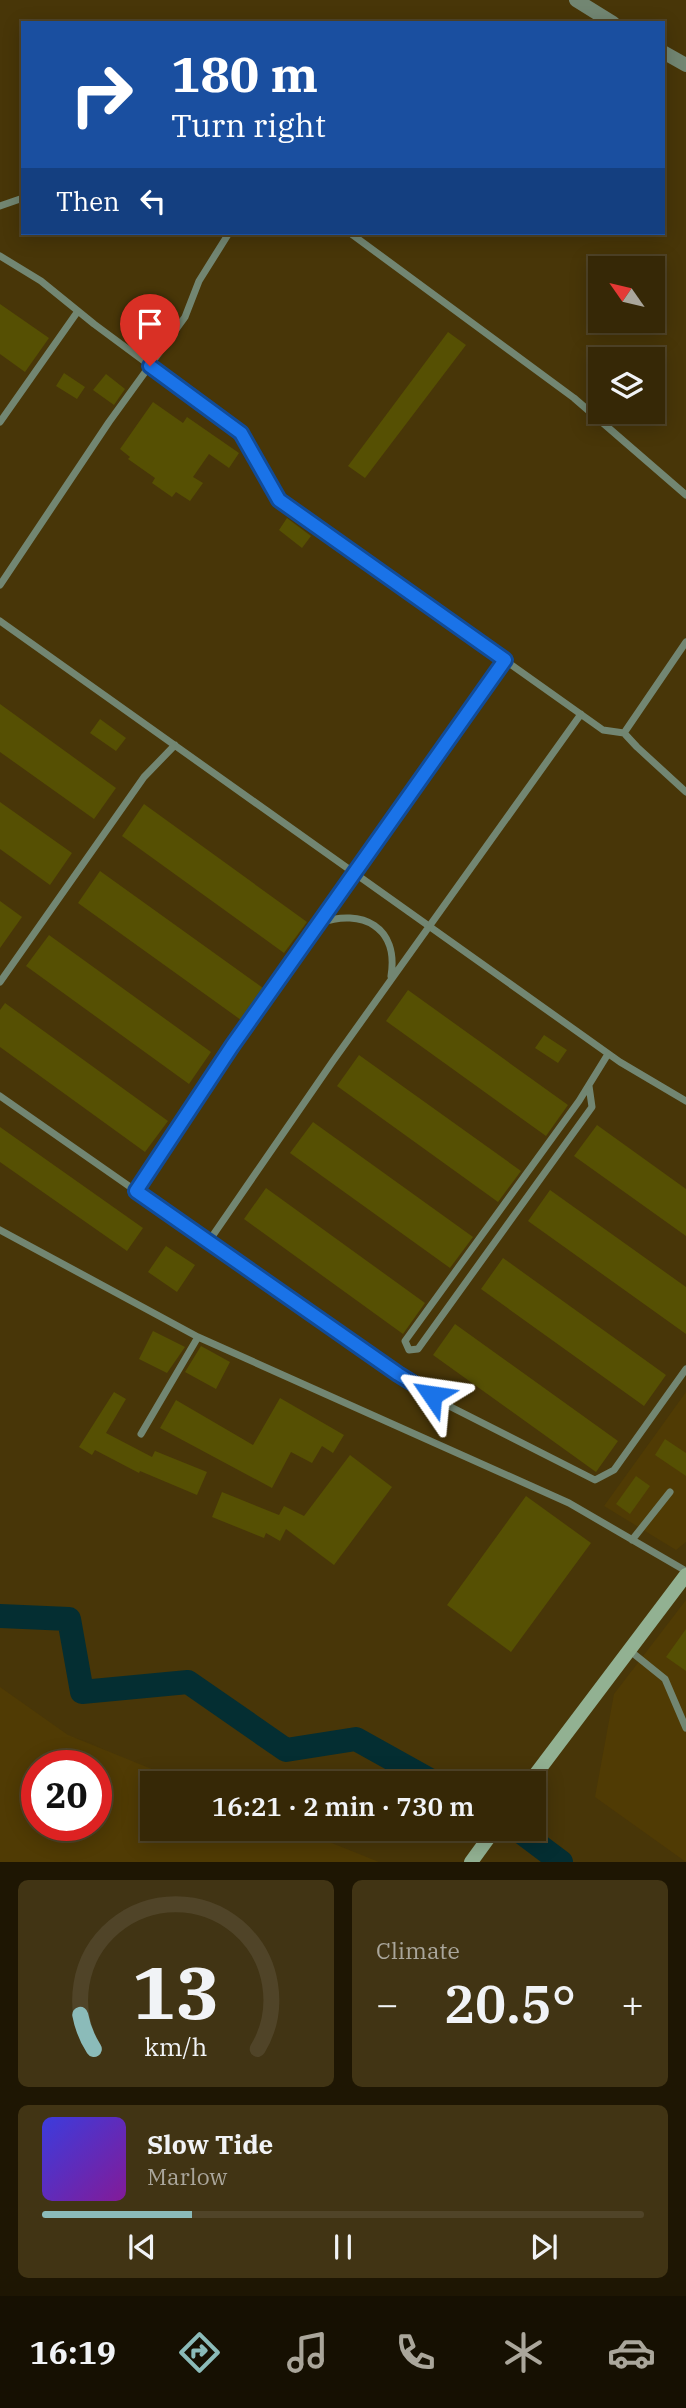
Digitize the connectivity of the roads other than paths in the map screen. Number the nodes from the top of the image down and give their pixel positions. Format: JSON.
{"nodes":[{"id":1,"x":576,"y":0,"type":"edge"},
{"id":2,"x":610,"y":21,"type":"edge"},
{"id":3,"x":665,"y":53,"type":"edge"},
{"id":4,"x":686,"y":65,"type":"edge"},
{"id":5,"x":21,"y":199,"type":"edge"},
{"id":6,"x":0,"y":206,"type":"edge"},
{"id":7,"x":228,"y":235,"type":"edge"},
{"id":8,"x":353,"y":235,"type":"edge"},
{"id":9,"x":0,"y":256,"type":"edge"},
{"id":10,"x":78,"y":311,"type":"junction"},
{"id":11,"x":150,"y":366,"type":"junction"},
{"id":12,"x":0,"y":422,"type":"edge"},
{"id":13,"x":686,"y":495,"type":"edge"},
{"id":14,"x":0,"y":585,"type":"edge"},
{"id":15,"x":0,"y":621,"type":"edge"},
{"id":16,"x":686,"y":642,"type":"edge"},
{"id":17,"x":505,"y":660,"type":"junction"},
{"id":18,"x":581,"y":715,"type":"junction"},
{"id":19,"x":624,"y":733,"type":"junction"},
{"id":20,"x":175,"y":745,"type":"junction"},
{"id":21,"x":686,"y":792,"type":"edge"},
{"id":22,"x":353,"y":873,"type":"junction"},
{"id":23,"x":318,"y":923,"type":"junction"},
{"id":24,"x":429,"y":927,"type":"junction"},
{"id":25,"x":391,"y":980,"type":"junction"},
{"id":26,"x":0,"y":982,"type":"edge"},
{"id":27,"x":608,"y":1054,"type":"junction"},
{"id":28,"x":589,"y":1086,"type":"junction"},
{"id":29,"x":0,"y":1096,"type":"edge"},
{"id":30,"x":686,"y":1101,"type":"edge"},
{"id":31,"x":136,"y":1191,"type":"junction"},
{"id":32,"x":0,"y":1230,"type":"edge"},
{"id":33,"x":209,"y":1241,"type":"junction"},
{"id":34,"x":198,"y":1337,"type":"junction"},
{"id":35,"x":686,"y":1369,"type":"edge"},
{"id":36,"x":141,"y":1434,"type":"dead end"},
{"id":37,"x":670,"y":1492,"type":"dead end"},
{"id":38,"x":632,"y":1540,"type":"junction"},
{"id":39,"x":686,"y":1573,"type":"edge"},
{"id":40,"x":628,"y":1650,"type":"junction"},
{"id":41,"x":686,"y":1728,"type":"edge"},
{"id":42,"x":538,"y":1771,"type":"edge"},
{"id":43,"x":486,"y":1841,"type":"edge"},
{"id":44,"x":471,"y":1862,"type":"edge"}],
"edges":[{"from":1,"to":2,"type":"street"},
{"from":3,"to":4,"type":"street"},
{"from":5,"to":6,"type":"lane"},
{"from":7,"to":11,"type":"lane"},
{"from":8,"to":13,"type":"lane"},
{"from":9,"to":10,"type":"lane"},
{"from":10,"to":11,"type":"lane"},
{"from":10,"to":12,"type":"lane"},
{"from":11,"to":14,"type":"lane"},
{"from":11,"to":17,"type":"lane"},
{"from":15,"to":20,"type":"lane"},
{"from":16,"to":19,"type":"lane"},
{"from":17,"to":18,"type":"lane"},
{"from":17,"to":22,"type":"lane"},
{"from":18,"to":19,"type":"lane"},
{"from":18,"to":24,"type":"lane"},
{"from":19,"to":21,"type":"lane"},
{"from":20,"to":22,"type":"lane"},
{"from":20,"to":26,"type":"lane"},
{"from":22,"to":23,"type":"lane"},
{"from":22,"to":24,"type":"lane"},
{"from":23,"to":25,"type":"lane"},
{"from":23,"to":31,"type":"lane"},
{"from":24,"to":25,"type":"lane"},
{"from":24,"to":27,"type":"lane"},
{"from":25,"to":33,"type":"lane"},
{"from":27,"to":28,"type":"lane"},
{"from":27,"to":30,"type":"lane"},
{"from":28,"to":28,"type":"lane"},
{"from":29,"to":31,"type":"lane"},
{"from":31,"to":33,"type":"lane"},
{"from":32,"to":34,"type":"lane"},
{"from":33,"to":35,"type":"lane"},
{"from":34,"to":36,"type":"lane"},
{"from":34,"to":38,"type":"lane"},
{"from":37,"to":38,"type":"lane"},
{"from":38,"to":39,"type":"lane"},
{"from":39,"to":40,"type":"main road"},
{"from":40,"to":41,"type":"lane"},
{"from":40,"to":42,"type":"main road"},
{"from":43,"to":44,"type":"main road"}]}
